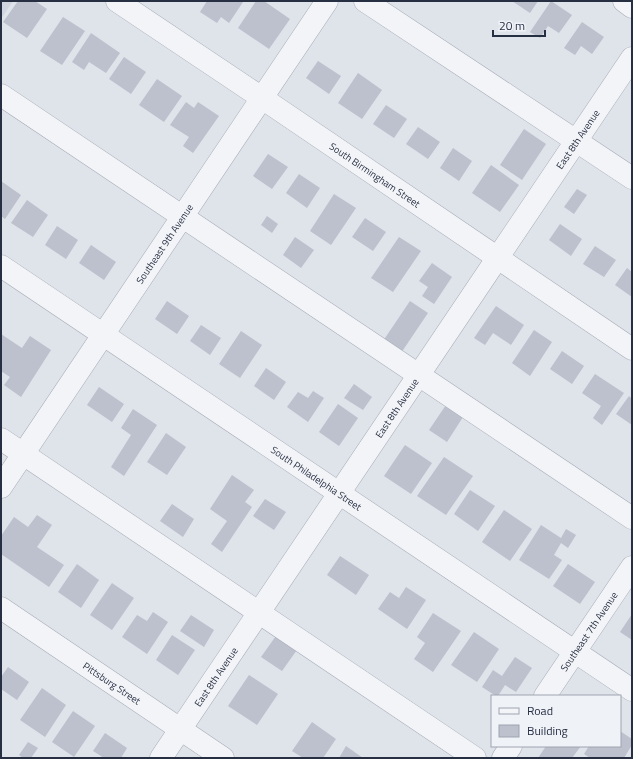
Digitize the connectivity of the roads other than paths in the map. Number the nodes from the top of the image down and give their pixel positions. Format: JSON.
{"nodes":[{"id":1,"x":117,"y":1,"type":"edge"},
{"id":2,"x":327,"y":1,"type":"edge"},
{"id":3,"x":365,"y":1,"type":"edge"},
{"id":4,"x":624,"y":1,"type":"edge"},
{"id":5,"x":632,"y":6,"type":"edge"},
{"id":6,"x":632,"y":58,"type":"edge"},
{"id":7,"x":1,"y":95,"type":"edge"},
{"id":8,"x":262,"y":98,"type":"junction"},
{"id":9,"x":576,"y":141,"type":"junction"},
{"id":10,"x":632,"y":178,"type":"edge"},
{"id":11,"x":183,"y":216,"type":"junction"},
{"id":12,"x":497,"y":258,"type":"junction"},
{"id":13,"x":1,"y":266,"type":"edge"},
{"id":14,"x":103,"y":335,"type":"junction"},
{"id":15,"x":632,"y":349,"type":"edge"},
{"id":16,"x":418,"y":376,"type":"junction"},
{"id":17,"x":1,"y":440,"type":"edge"},
{"id":18,"x":23,"y":454,"type":"junction"},
{"id":19,"x":1,"y":487,"type":"edge"},
{"id":20,"x":339,"y":494,"type":"junction"},
{"id":21,"x":632,"y":518,"type":"edge"},
{"id":22,"x":632,"y":567,"type":"edge"},
{"id":23,"x":1,"y":608,"type":"edge"},
{"id":24,"x":258,"y":613,"type":"junction"},
{"id":25,"x":575,"y":652,"type":"junction"},
{"id":26,"x":632,"y":690,"type":"edge"},
{"id":27,"x":545,"y":695,"type":"edge"},
{"id":28,"x":180,"y":729,"type":"junction"},
{"id":29,"x":510,"y":747,"type":"edge"},
{"id":30,"x":161,"y":758,"type":"edge"},
{"id":31,"x":223,"y":758,"type":"edge"},
{"id":32,"x":475,"y":758,"type":"edge"},
{"id":33,"x":502,"y":758,"type":"edge"}],
"edges":[{"from":1,"to":8,"type":"street","name":"South Birmingham Street"},
{"from":2,"to":8,"type":"street","name":"Southeast 9th Avenue"},
{"from":3,"to":9,"type":"street"},
{"from":4,"to":5,"type":"street"},
{"from":6,"to":9,"type":"street","name":"East 8th Avenue"},
{"from":7,"to":11,"type":"street"},
{"from":8,"to":11,"type":"street","name":"Southeast 9th Avenue"},
{"from":8,"to":12,"type":"street","name":"South Birmingham Street"},
{"from":9,"to":10,"type":"street"},
{"from":9,"to":12,"type":"street","name":"East 8th Avenue"},
{"from":11,"to":14,"type":"street","name":"Southeast 9th Avenue"},
{"from":11,"to":16,"type":"street"},
{"from":12,"to":15,"type":"street","name":"South Birmingham Street"},
{"from":12,"to":16,"type":"street","name":"East 8th Avenue"},
{"from":13,"to":14,"type":"street","name":"South Philadelphia Street"},
{"from":14,"to":18,"type":"street","name":"Southeast 9th Avenue"},
{"from":14,"to":20,"type":"street","name":"South Philadelphia Street"},
{"from":16,"to":20,"type":"street","name":"East 8th Avenue"},
{"from":16,"to":21,"type":"street"},
{"from":17,"to":18,"type":"street"},
{"from":18,"to":19,"type":"street","name":"Southeast 9th Avenue"},
{"from":18,"to":24,"type":"street"},
{"from":20,"to":24,"type":"street","name":"East 8th Avenue"},
{"from":20,"to":25,"type":"street","name":"South Philadelphia Street"},
{"from":22,"to":25,"type":"street","name":"Southeast 7th Avenue"},
{"from":23,"to":28,"type":"street","name":"Pittsburg Street"},
{"from":24,"to":28,"type":"street","name":"East 8th Avenue"},
{"from":24,"to":32,"type":"street"},
{"from":25,"to":26,"type":"street","name":"South Philadelphia Street"},
{"from":25,"to":27,"type":"street","name":"Southeast 7th Avenue"},
{"from":28,"to":30,"type":"street","name":"East 8th Avenue"},
{"from":28,"to":31,"type":"street","name":"Pittsburg Street"},
{"from":29,"to":33,"type":"street"}]}
